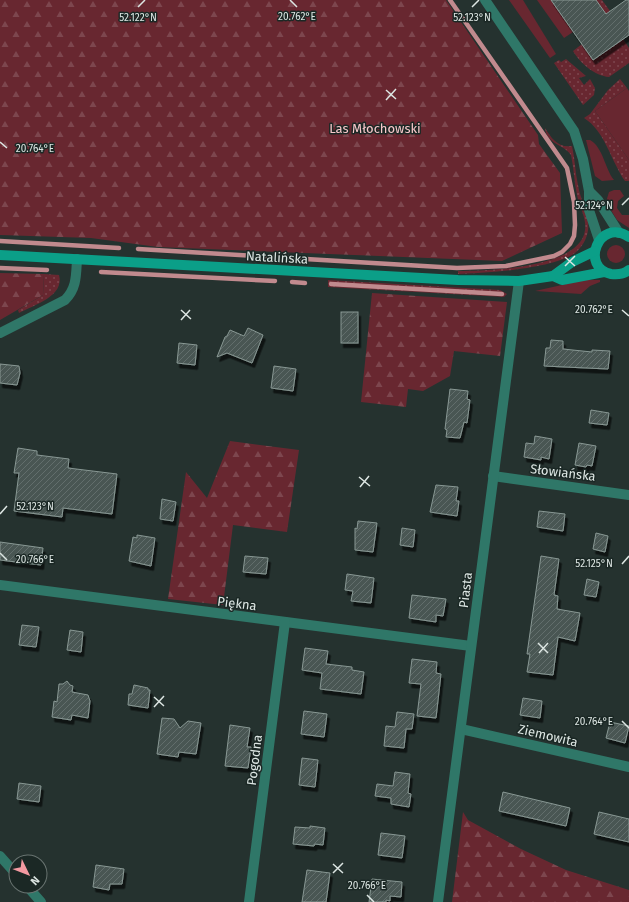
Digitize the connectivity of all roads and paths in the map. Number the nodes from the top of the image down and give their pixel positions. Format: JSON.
{"nodes":[{"id":1,"x":485,"y":0,"type":"edge"},
{"id":2,"x":589,"y":191,"type":"junction"},
{"id":3,"x":619,"y":233,"type":"junction"},
{"id":4,"x":629,"y":237,"type":"edge"},
{"id":5,"x":599,"y":240,"type":"junction"},
{"id":6,"x":595,"y":251,"type":"junction"},
{"id":7,"x":0,"y":255,"type":"edge"},
{"id":8,"x":77,"y":259,"type":"junction"},
{"id":9,"x":604,"y":272,"type":"junction"},
{"id":10,"x":628,"y":272,"type":"edge"},
{"id":11,"x":552,"y":276,"type":"junction"},
{"id":12,"x":519,"y":281,"type":"junction"},
{"id":13,"x":0,"y":332,"type":"edge"},
{"id":14,"x":493,"y":476,"type":"junction"},
{"id":15,"x":629,"y":495,"type":"edge"},
{"id":16,"x":0,"y":585,"type":"edge"},
{"id":17,"x":285,"y":622,"type":"junction"},
{"id":18,"x":471,"y":646,"type":"junction"},
{"id":19,"x":461,"y":729,"type":"junction"},
{"id":20,"x":629,"y":767,"type":"edge"},
{"id":21,"x":0,"y":856,"type":"edge"},
{"id":22,"x":8,"y":865,"type":"edge"},
{"id":23,"x":34,"y":894,"type":"edge"},
{"id":24,"x":41,"y":902,"type":"edge"},
{"id":25,"x":249,"y":902,"type":"edge"},
{"id":26,"x":438,"y":902,"type":"edge"}],
"edges":[{"from":1,"to":2,"type":"street"},
{"from":2,"to":3,"type":"street"},
{"from":2,"to":5,"type":"street"},
{"from":3,"to":4,"type":"main road"},
{"from":3,"to":5,"type":"main road"},
{"from":5,"to":6,"type":"main road"},
{"from":6,"to":9,"type":"main road"},
{"from":6,"to":11,"type":"main road","name":"Natalińska"},
{"from":7,"to":8,"type":"main road","name":"Natalińska"},
{"from":8,"to":12,"type":"main road","name":"Natalińska"},
{"from":8,"to":13,"type":"street"},
{"from":9,"to":10,"type":"main road","name":"Natalińska"},
{"from":9,"to":11,"type":"main road","name":"Natalińska"},
{"from":11,"to":12,"type":"main road","name":"Natalińska"},
{"from":12,"to":14,"type":"street","name":"Piasta"},
{"from":14,"to":15,"type":"street","name":"Słowiańska"},
{"from":14,"to":18,"type":"street","name":"Piasta"},
{"from":16,"to":17,"type":"street","name":"Piękna"},
{"from":17,"to":18,"type":"street","name":"Piękna"},
{"from":17,"to":25,"type":"street","name":"Pogodna"},
{"from":18,"to":19,"type":"street","name":"Piasta"},
{"from":19,"to":20,"type":"street","name":"Ziemowita"},
{"from":19,"to":26,"type":"street","name":"Piasta"},
{"from":21,"to":22,"type":"street"},
{"from":23,"to":24,"type":"street"}]}
